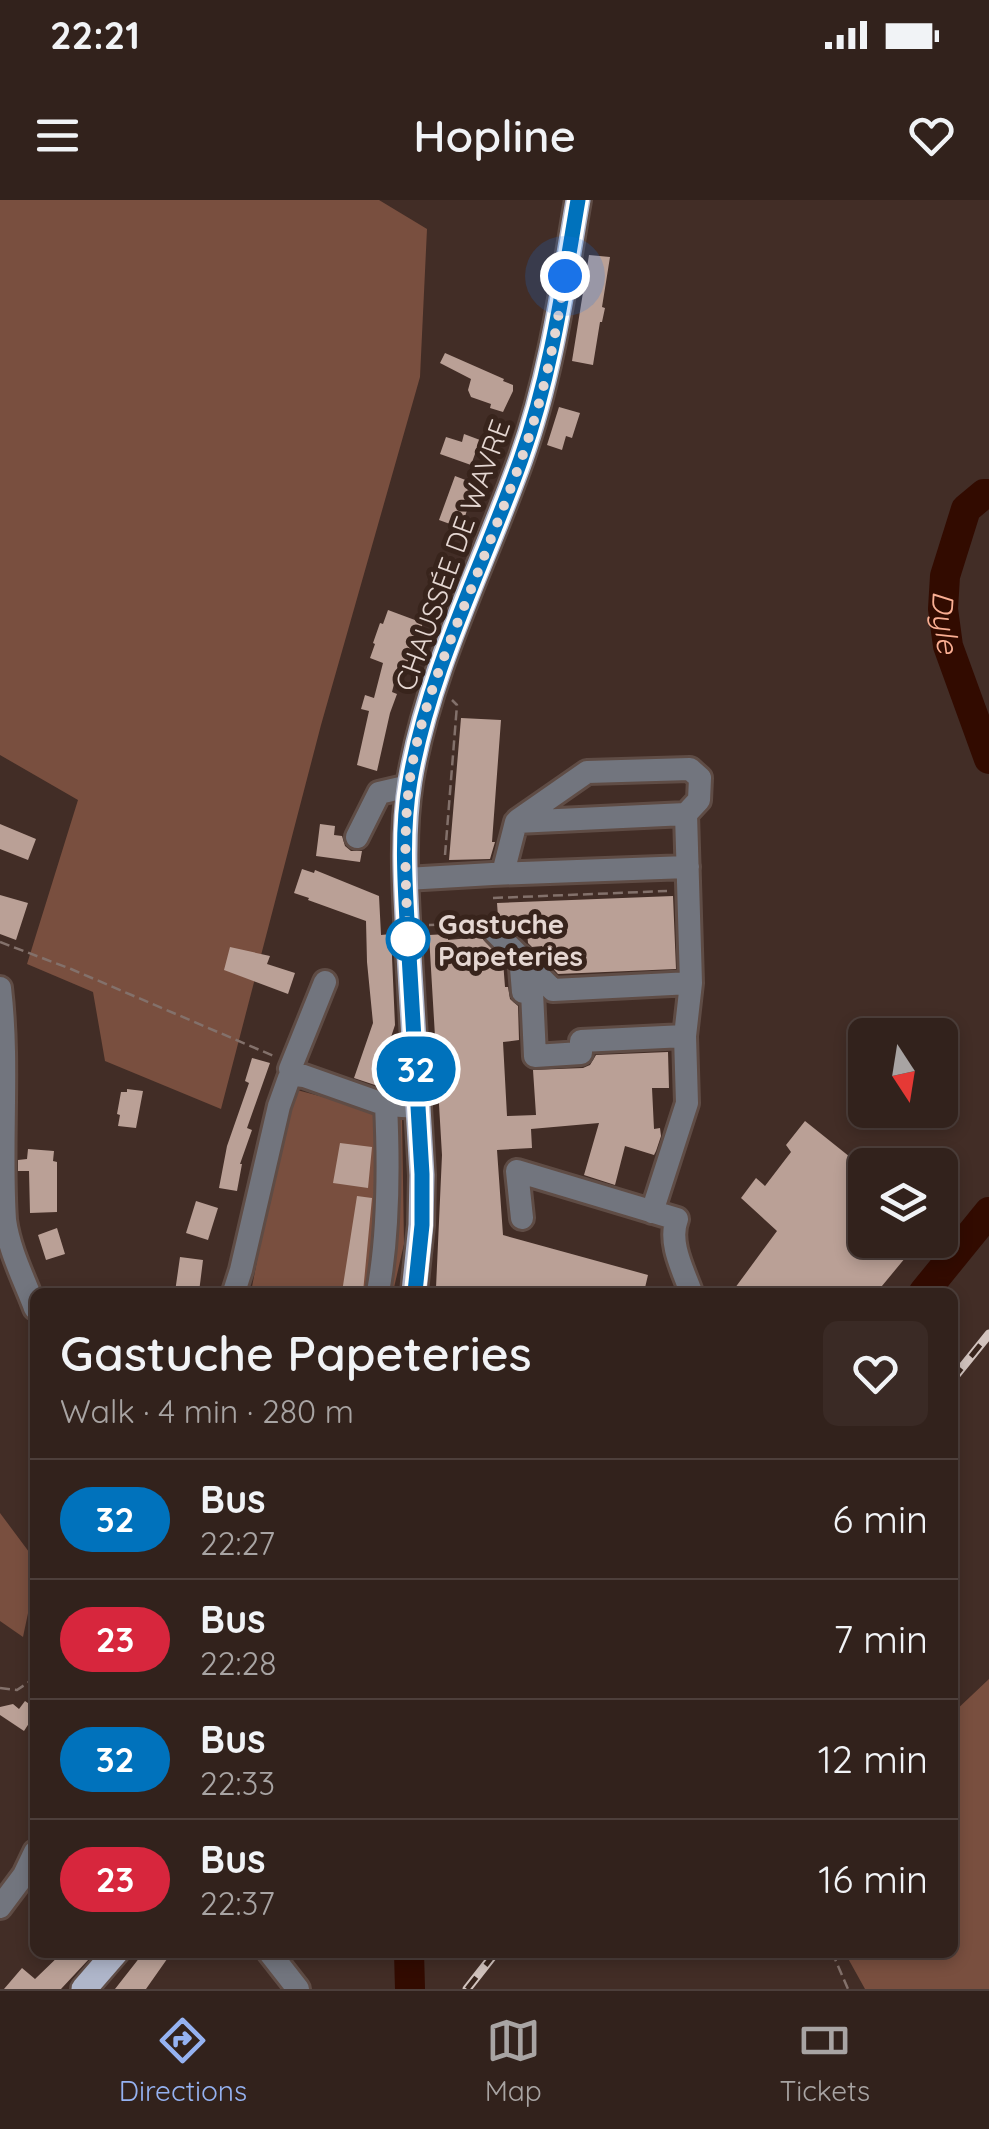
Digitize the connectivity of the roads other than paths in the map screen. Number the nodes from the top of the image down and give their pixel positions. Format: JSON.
{"nodes":[{"id":1,"x":578,"y":200,"type":"edge"},
{"id":2,"x":409,"y":786,"type":"junction"},
{"id":3,"x":686,"y":814,"type":"junction"},
{"id":4,"x":516,"y":822,"type":"junction"},
{"id":5,"x":357,"y":837,"type":"dead end"},
{"id":6,"x":498,"y":873,"type":"junction"},
{"id":7,"x":688,"y":878,"type":"junction"},
{"id":8,"x":406,"y":880,"type":"junction"},
{"id":9,"x":495,"y":932,"type":"road end"},
{"id":10,"x":520,"y":956,"type":"junction"},
{"id":11,"x":324,"y":982,"type":"dead end"},
{"id":12,"x":691,"y":982,"type":"junction"},
{"id":13,"x":0,"y":988,"type":"edge"},
{"id":14,"x":685,"y":1036,"type":"junction"},
{"id":15,"x":293,"y":1072,"type":"junction"},
{"id":16,"x":386,"y":1105,"type":"junction"},
{"id":17,"x":418,"y":1107,"type":"junction"},
{"id":18,"x":652,"y":1212,"type":"junction"},
{"id":19,"x":522,"y":1218,"type":"dead end"},
{"id":20,"x":235,"y":1288,"type":"edge"},
{"id":21,"x":379,"y":1288,"type":"edge"},
{"id":22,"x":414,"y":1288,"type":"edge"},
{"id":23,"x":689,"y":1288,"type":"edge"},
{"id":24,"x":30,"y":1295,"type":"edge"},
{"id":25,"x":30,"y":1862,"type":"edge"},
{"id":26,"x":0,"y":1906,"type":"edge"},
{"id":27,"x":111,"y":1958,"type":"edge"},
{"id":28,"x":275,"y":1958,"type":"edge"},
{"id":29,"x":84,"y":1989,"type":"edge"},
{"id":30,"x":298,"y":1989,"type":"edge"}],
"edges":[{"from":1,"to":2,"type":"main road","name":"CHAUSSÉE DE WAVRE"},
{"from":2,"to":5,"type":"street"},
{"from":2,"to":8,"type":"main road","name":"CHAUSSÉE DE WAVRE"},
{"from":3,"to":4,"type":"street"},
{"from":3,"to":4,"type":"street"},
{"from":3,"to":7,"type":"street"},
{"from":4,"to":6,"type":"street"},
{"from":6,"to":7,"type":"street"},
{"from":6,"to":8,"type":"street"},
{"from":7,"to":12,"type":"street"},
{"from":8,"to":17,"type":"main road","name":"CHAUSSÉE DE WAVRE"},
{"from":9,"to":10,"type":"street"},
{"from":10,"to":12,"type":"street"},
{"from":10,"to":14,"type":"street"},
{"from":11,"to":15,"type":"street"},
{"from":12,"to":14,"type":"street"},
{"from":13,"to":24,"type":"street"},
{"from":14,"to":18,"type":"street"},
{"from":15,"to":16,"type":"street"},
{"from":15,"to":20,"type":"street"},
{"from":16,"to":17,"type":"street"},
{"from":16,"to":21,"type":"street"},
{"from":17,"to":22,"type":"main road","name":"CHAUSSÉE DE WAVRE"},
{"from":18,"to":19,"type":"street"},
{"from":18,"to":23,"type":"street"},
{"from":25,"to":26,"type":"street"},
{"from":27,"to":29,"type":"main road"},
{"from":28,"to":30,"type":"street"}]}
